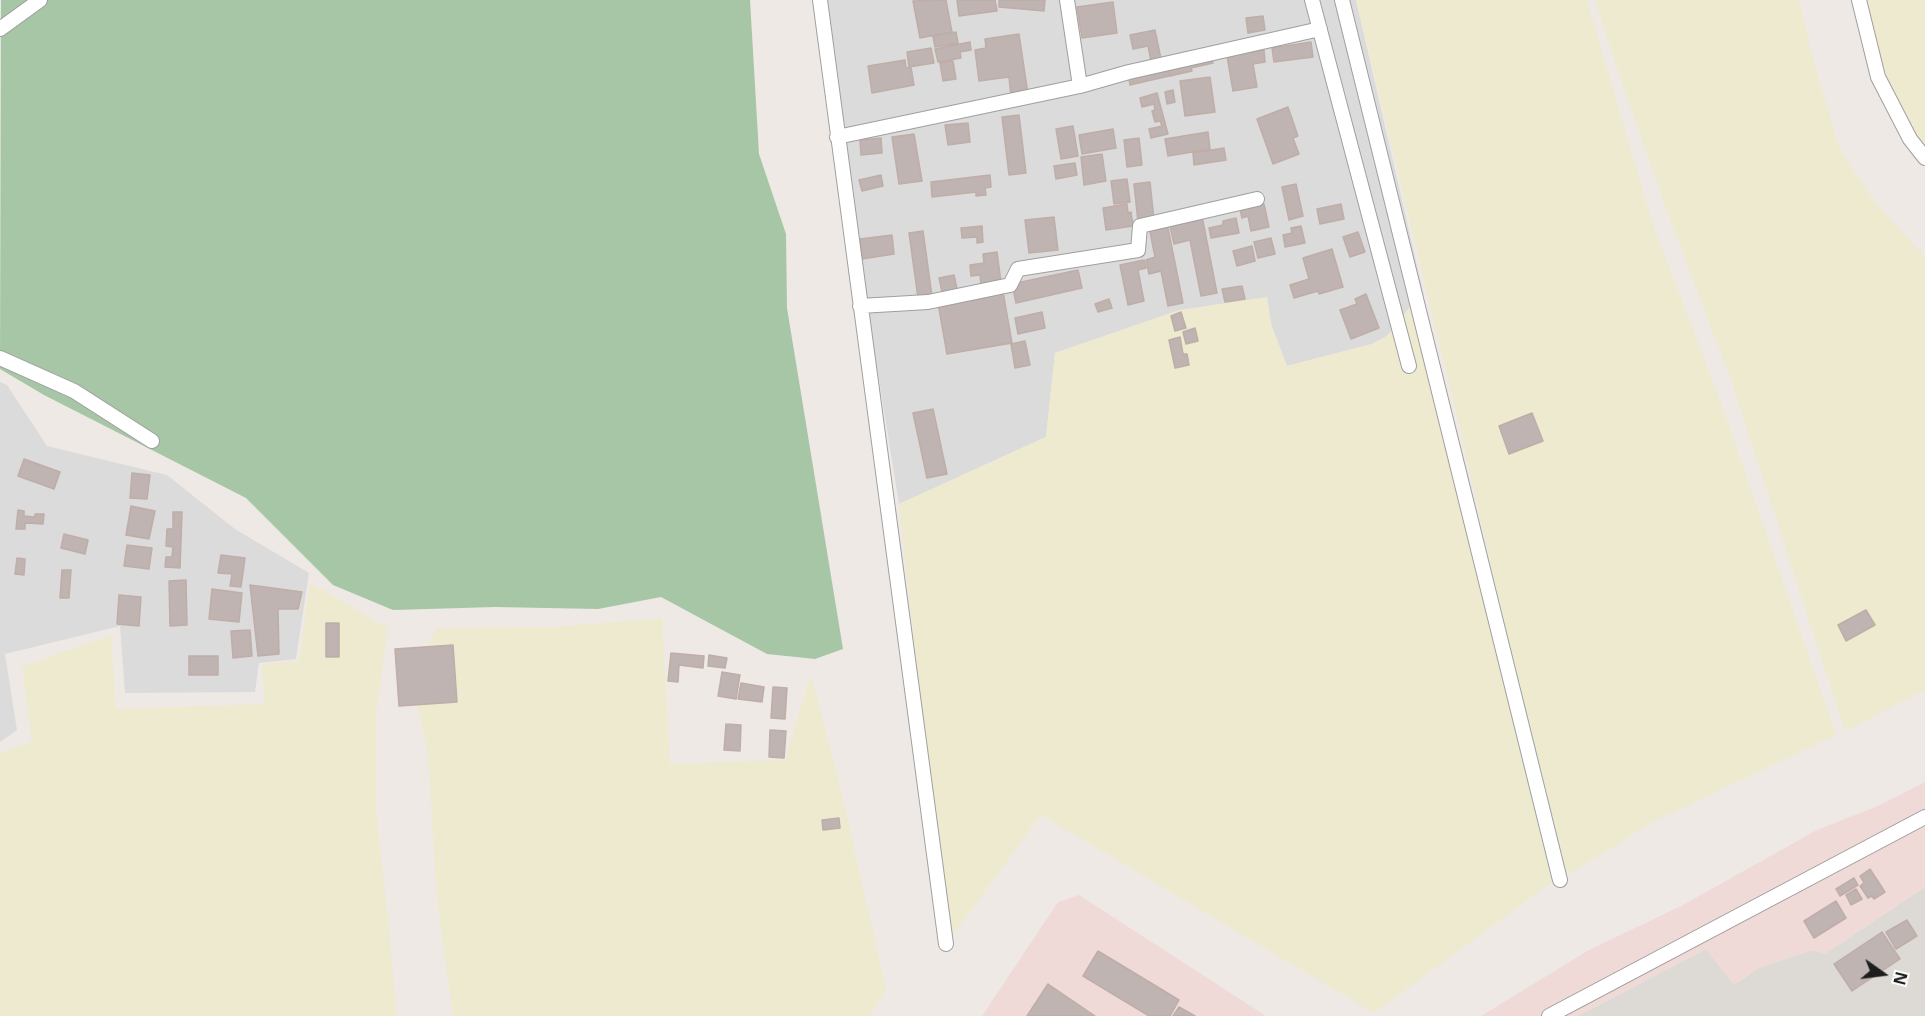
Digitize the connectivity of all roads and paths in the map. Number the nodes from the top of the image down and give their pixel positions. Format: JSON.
{"nodes":[{"id":1,"x":40,"y":0,"type":"edge"},
{"id":2,"x":820,"y":0,"type":"edge"},
{"id":3,"x":1067,"y":0,"type":"edge"},
{"id":4,"x":1312,"y":0,"type":"edge"},
{"id":5,"x":1342,"y":0,"type":"edge"},
{"id":6,"x":1859,"y":0,"type":"edge"},
{"id":7,"x":0,"y":29,"type":"edge"},
{"id":8,"x":1320,"y":29,"type":"junction"},
{"id":9,"x":1080,"y":86,"type":"junction"},
{"id":10,"x":837,"y":136,"type":"junction"},
{"id":11,"x":1925,"y":158,"type":"edge"},
{"id":12,"x":1257,"y":199,"type":"dead end"},
{"id":13,"x":860,"y":306,"type":"junction"},
{"id":14,"x":0,"y":358,"type":"edge"},
{"id":15,"x":1409,"y":366,"type":"dead end"},
{"id":16,"x":152,"y":441,"type":"dead end"},
{"id":17,"x":1925,"y":817,"type":"edge"},
{"id":18,"x":1560,"y":880,"type":"dead end"},
{"id":19,"x":946,"y":944,"type":"dead end"},
{"id":20,"x":1549,"y":1016,"type":"edge"}],
"edges":[{"from":1,"to":7,"type":"street"},
{"from":2,"to":10,"type":"street"},
{"from":3,"to":9,"type":"street"},
{"from":4,"to":8,"type":"street"},
{"from":5,"to":18,"type":"street"},
{"from":6,"to":11,"type":"street"},
{"from":8,"to":9,"type":"street"},
{"from":8,"to":15,"type":"street"},
{"from":9,"to":10,"type":"street"},
{"from":10,"to":13,"type":"street"},
{"from":12,"to":13,"type":"street"},
{"from":13,"to":19,"type":"street"},
{"from":14,"to":16,"type":"street"},
{"from":17,"to":20,"type":"street"}]}
